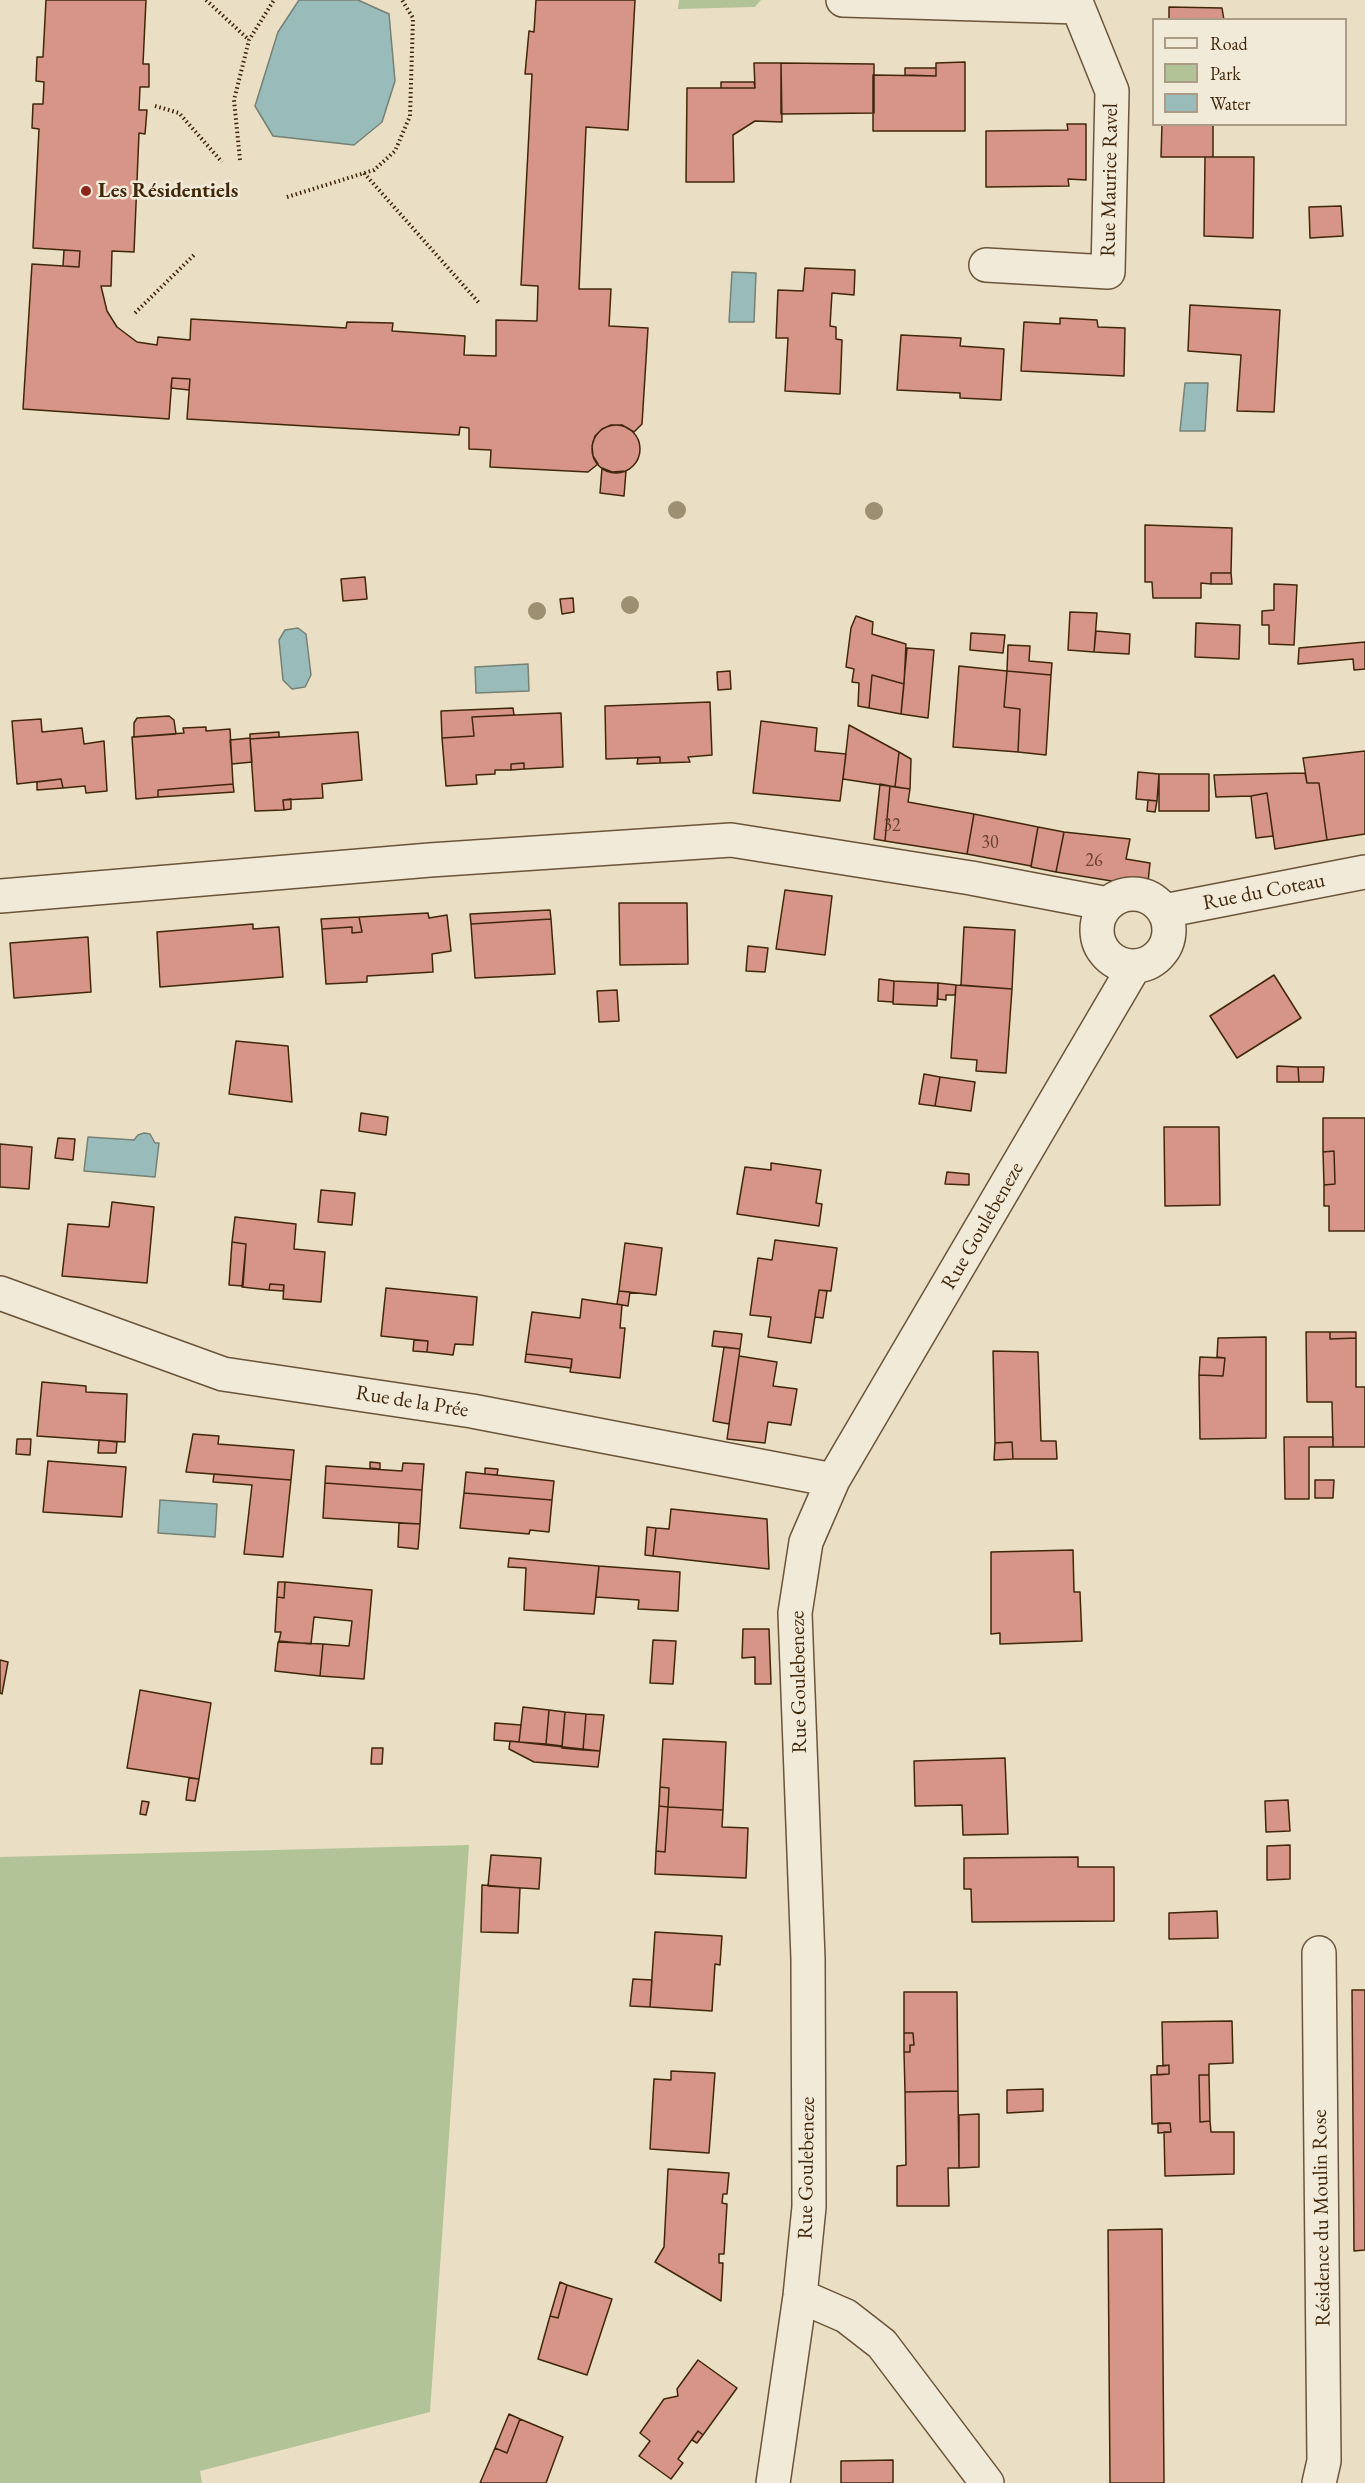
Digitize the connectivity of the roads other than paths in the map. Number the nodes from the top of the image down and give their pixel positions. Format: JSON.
{"nodes":[{"id":1,"x":843,"y":0,"type":"edge"},
{"id":2,"x":986,"y":265,"type":"dead end"},
{"id":3,"x":1365,"y":872,"type":"edge"},
{"id":4,"x":0,"y":896,"type":"edge"},
{"id":5,"x":1108,"y":904,"type":"junction"},
{"id":6,"x":1164,"y":911,"type":"junction"},
{"id":7,"x":1134,"y":967,"type":"junction"},
{"id":8,"x":0,"y":1293,"type":"edge"},
{"id":9,"x":833,"y":1480,"type":"junction"},
{"id":10,"x":1319,"y":1953,"type":"dead end"},
{"id":11,"x":800,"y":2296,"type":"junction"},
{"id":12,"x":773,"y":2483,"type":"edge"},
{"id":13,"x":987,"y":2483,"type":"edge"},
{"id":14,"x":1319,"y":2483,"type":"edge"}],
"edges":[{"from":1,"to":2,"type":"street","name":"Rue Maurice Ravel"},
{"from":3,"to":6,"type":"street","name":"Rue du Coteau"},
{"from":4,"to":5,"type":"street"},
{"from":5,"to":6,"type":"street"},
{"from":5,"to":7,"type":"street"},
{"from":6,"to":7,"type":"street"},
{"from":7,"to":9,"type":"street","name":"Rue Goulebeneze"},
{"from":8,"to":9,"type":"street","name":"Rue de la Prée"},
{"from":9,"to":11,"type":"street","name":"Rue Goulebeneze"},
{"from":10,"to":14,"type":"street","name":"Résidence du Moulin Rose"},
{"from":11,"to":12,"type":"street","name":"Rue Goulebeneze"},
{"from":11,"to":13,"type":"street"}]}
